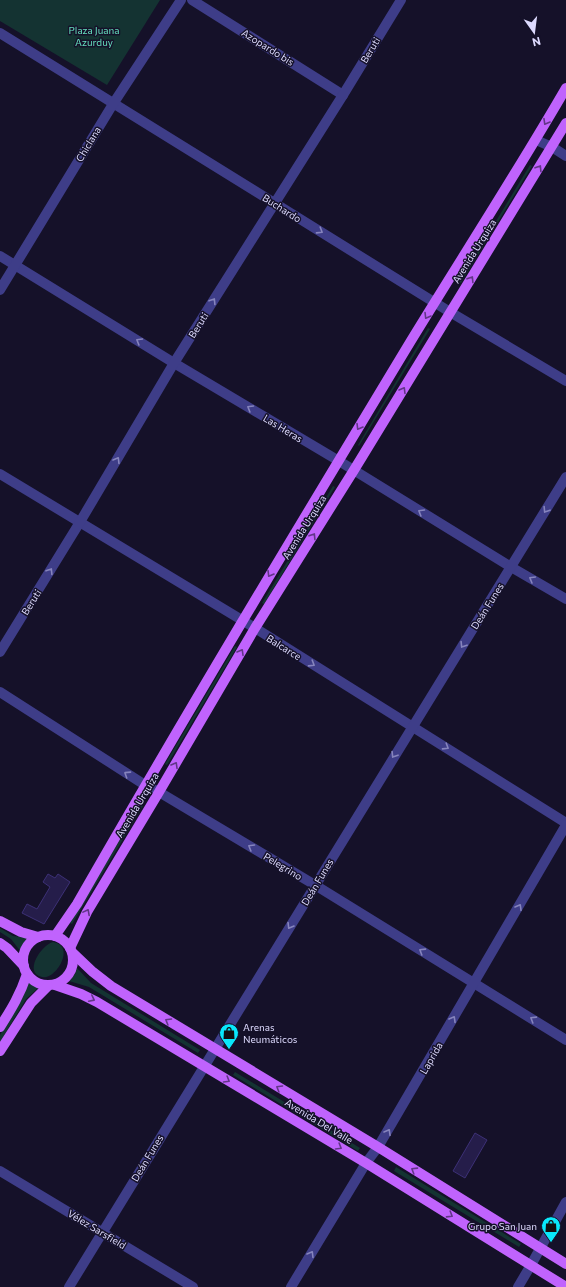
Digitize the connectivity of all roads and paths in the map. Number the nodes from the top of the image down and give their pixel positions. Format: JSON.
{"nodes":[{"id":1,"x":180,"y":0,"type":"edge"},
{"id":2,"x":192,"y":0,"type":"edge"},
{"id":3,"x":401,"y":0,"type":"edge"},
{"id":4,"x":0,"y":33,"type":"edge"},
{"id":5,"x":566,"y":88,"type":"edge"},
{"id":6,"x":343,"y":95,"type":"junction"},
{"id":7,"x":112,"y":104,"type":"junction"},
{"id":8,"x":566,"y":123,"type":"edge"},
{"id":9,"x":536,"y":140,"type":"junction"},
{"id":10,"x":552,"y":147,"type":"junction"},
{"id":11,"x":566,"y":156,"type":"edge"},
{"id":12,"x":275,"y":203,"type":"junction"},
{"id":13,"x":0,"y":256,"type":"edge"},
{"id":14,"x":15,"y":266,"type":"junction"},
{"id":15,"x":0,"y":290,"type":"edge"},
{"id":16,"x":435,"y":302,"type":"junction"},
{"id":17,"x":450,"y":312,"type":"junction"},
{"id":18,"x":174,"y":363,"type":"junction"},
{"id":19,"x":566,"y":381,"type":"edge"},
{"id":20,"x":339,"y":460,"type":"junction"},
{"id":21,"x":354,"y":470,"type":"junction"},
{"id":22,"x":0,"y":474,"type":"edge"},
{"id":23,"x":566,"y":477,"type":"edge"},
{"id":24,"x":80,"y":522,"type":"junction"},
{"id":25,"x":511,"y":567,"type":"junction"},
{"id":26,"x":566,"y":599,"type":"edge"},
{"id":27,"x":242,"y":621,"type":"junction"},
{"id":28,"x":255,"y":628,"type":"junction"},
{"id":29,"x":0,"y":652,"type":"edge"},
{"id":30,"x":0,"y":692,"type":"edge"},
{"id":31,"x":412,"y":726,"type":"junction"},
{"id":32,"x":145,"y":785,"type":"junction"},
{"id":33,"x":159,"y":792,"type":"junction"},
{"id":34,"x":566,"y":824,"type":"edge"},
{"id":35,"x":315,"y":885,"type":"junction"},
{"id":36,"x":0,"y":921,"type":"edge"},
{"id":37,"x":55,"y":936,"type":"junction"},
{"id":38,"x":38,"y":937,"type":"junction"},
{"id":39,"x":0,"y":943,"type":"edge"},
{"id":40,"x":72,"y":950,"type":"junction"},
{"id":41,"x":25,"y":970,"type":"junction"},
{"id":42,"x":474,"y":984,"type":"junction"},
{"id":43,"x":51,"y":985,"type":"junction"},
{"id":44,"x":0,"y":1027,"type":"edge"},
{"id":45,"x":566,"y":1040,"type":"edge"},
{"id":46,"x":215,"y":1049,"type":"junction"},
{"id":47,"x":0,"y":1052,"type":"edge"},
{"id":48,"x":204,"y":1065,"type":"junction"},
{"id":49,"x":378,"y":1147,"type":"junction"},
{"id":50,"x":366,"y":1163,"type":"junction"},
{"id":51,"x":0,"y":1171,"type":"edge"},
{"id":52,"x":566,"y":1202,"type":"edge"},
{"id":53,"x":102,"y":1232,"type":"junction"},
{"id":54,"x":540,"y":1248,"type":"junction"},
{"id":55,"x":566,"y":1264,"type":"edge"},
{"id":56,"x":531,"y":1265,"type":"junction"},
{"id":57,"x":69,"y":1287,"type":"edge"},
{"id":58,"x":193,"y":1287,"type":"edge"},
{"id":59,"x":291,"y":1287,"type":"edge"},
{"id":60,"x":518,"y":1287,"type":"edge"},
{"id":61,"x":566,"y":1287,"type":"edge"}],
"edges":[{"from":1,"to":7,"type":"street","name":"Chiclana"},
{"from":2,"to":6,"type":"street","name":"Azopardo bis"},
{"from":3,"to":6,"type":"street","name":"Beruti"},
{"from":4,"to":7,"type":"street","name":"Buchardo"},
{"from":5,"to":9,"type":"main road","one_way":true},
{"from":6,"to":12,"type":"street","name":"Beruti"},
{"from":7,"to":12,"type":"street","name":"Buchardo"},
{"from":7,"to":14,"type":"street","name":"Chiclana"},
{"from":8,"to":10,"type":"main road","name":"Avenida Urquiza"},
{"from":9,"to":10,"type":"street"},
{"from":9,"to":16,"type":"main road"},
{"from":10,"to":11,"type":"street"},
{"from":17,"to":10,"type":"main road","name":"Avenida Urquiza","one_way":true},
{"from":12,"to":16,"type":"street","name":"Buchardo","one_way":true},
{"from":18,"to":12,"type":"street","name":"Beruti","one_way":true},
{"from":13,"to":14,"type":"street","name":"Las Heras"},
{"from":14,"to":15,"type":"street","name":"Chiclana"},
{"from":18,"to":14,"type":"street","name":"Las Heras","one_way":true},
{"from":16,"to":17,"type":"street","name":"Buchardo"},
{"from":16,"to":20,"type":"main road","one_way":true},
{"from":17,"to":19,"type":"street","name":"Buchardo"},
{"from":21,"to":17,"type":"main road","name":"Avenida Urquiza","one_way":true},
{"from":20,"to":18,"type":"street","name":"Las Heras","one_way":true},
{"from":24,"to":18,"type":"street","name":"Beruti","one_way":true},
{"from":20,"to":21,"type":"street","name":"Las Heras"},
{"from":20,"to":27,"type":"main road","one_way":true},
{"from":25,"to":21,"type":"street","name":"Las Heras","one_way":true},
{"from":28,"to":21,"type":"main road","name":"Avenida Urquiza","one_way":true},
{"from":22,"to":24,"type":"street","name":"Balcarce"},
{"from":23,"to":25,"type":"street","name":"Deán Funes","one_way":true},
{"from":24,"to":27,"type":"street","name":"Balcarce"},
{"from":29,"to":24,"type":"street","name":"Beruti","one_way":true},
{"from":26,"to":25,"type":"street","name":"Las Heras","one_way":true},
{"from":25,"to":31,"type":"street","name":"Deán Funes","one_way":true},
{"from":27,"to":28,"type":"street","name":"Balcarce"},
{"from":27,"to":32,"type":"main road"},
{"from":28,"to":31,"type":"street","name":"Balcarce","one_way":true},
{"from":33,"to":28,"type":"main road","name":"Avenida Urquiza","one_way":true},
{"from":32,"to":30,"type":"street","name":"Pelegrino","one_way":true},
{"from":31,"to":34,"type":"street","name":"Balcarce","one_way":true},
{"from":31,"to":35,"type":"street","name":"Deán Funes","one_way":true},
{"from":32,"to":33,"type":"street","name":"Pelegrino"},
{"from":32,"to":37,"type":"main road"},
{"from":35,"to":33,"type":"street","name":"Pelegrino","one_way":true},
{"from":40,"to":33,"type":"main road","name":"Avenida Urquiza","one_way":true},
{"from":42,"to":34,"type":"street","name":"Laprida","one_way":true},
{"from":42,"to":35,"type":"street","name":"Pelegrino","one_way":true},
{"from":35,"to":46,"type":"street","name":"Deán Funes","one_way":true},
{"from":36,"to":38,"type":"main road"},
{"from":37,"to":38,"type":"main road"},
{"from":37,"to":40,"type":"main road"},
{"from":38,"to":41,"type":"main road"},
{"from":39,"to":41,"type":"main road"},
{"from":40,"to":43,"type":"main road"},
{"from":46,"to":40,"type":"main road","name":"Avenida Del Valle","one_way":true},
{"from":41,"to":43,"type":"main road"},
{"from":41,"to":44,"type":"main road"},
{"from":45,"to":42,"type":"street","name":"Pelegrino","one_way":true},
{"from":49,"to":42,"type":"street","name":"Laprida","one_way":true},
{"from":43,"to":47,"type":"main road"},
{"from":43,"to":48,"type":"main road","name":"Avenida Del Valle","one_way":true},
{"from":46,"to":48,"type":"street","name":"Deán Funes"},
{"from":49,"to":46,"type":"main road","name":"Avenida Del Valle","one_way":true},
{"from":48,"to":50,"type":"main road","name":"Avenida Del Valle","one_way":true},
{"from":48,"to":53,"type":"street","name":"Deán Funes"},
{"from":49,"to":50,"type":"street","name":"Laprida"},
{"from":54,"to":49,"type":"main road","name":"Avenida Del Valle","one_way":true},
{"from":50,"to":56,"type":"main road","name":"Avenida Del Valle","one_way":true},
{"from":59,"to":50,"type":"street","name":"Laprida","one_way":true},
{"from":51,"to":53,"type":"street","name":"Vélez Sarsfield"},
{"from":52,"to":54,"type":"street"},
{"from":53,"to":57,"type":"street","name":"Deán Funes"},
{"from":53,"to":58,"type":"street","name":"Vélez Sarsfield"},
{"from":54,"to":55,"type":"main road","name":"Avenida Del Valle"},
{"from":54,"to":56,"type":"street"},
{"from":56,"to":60,"type":"street"},
{"from":56,"to":61,"type":"main road","name":"Avenida Del Valle"}]}
